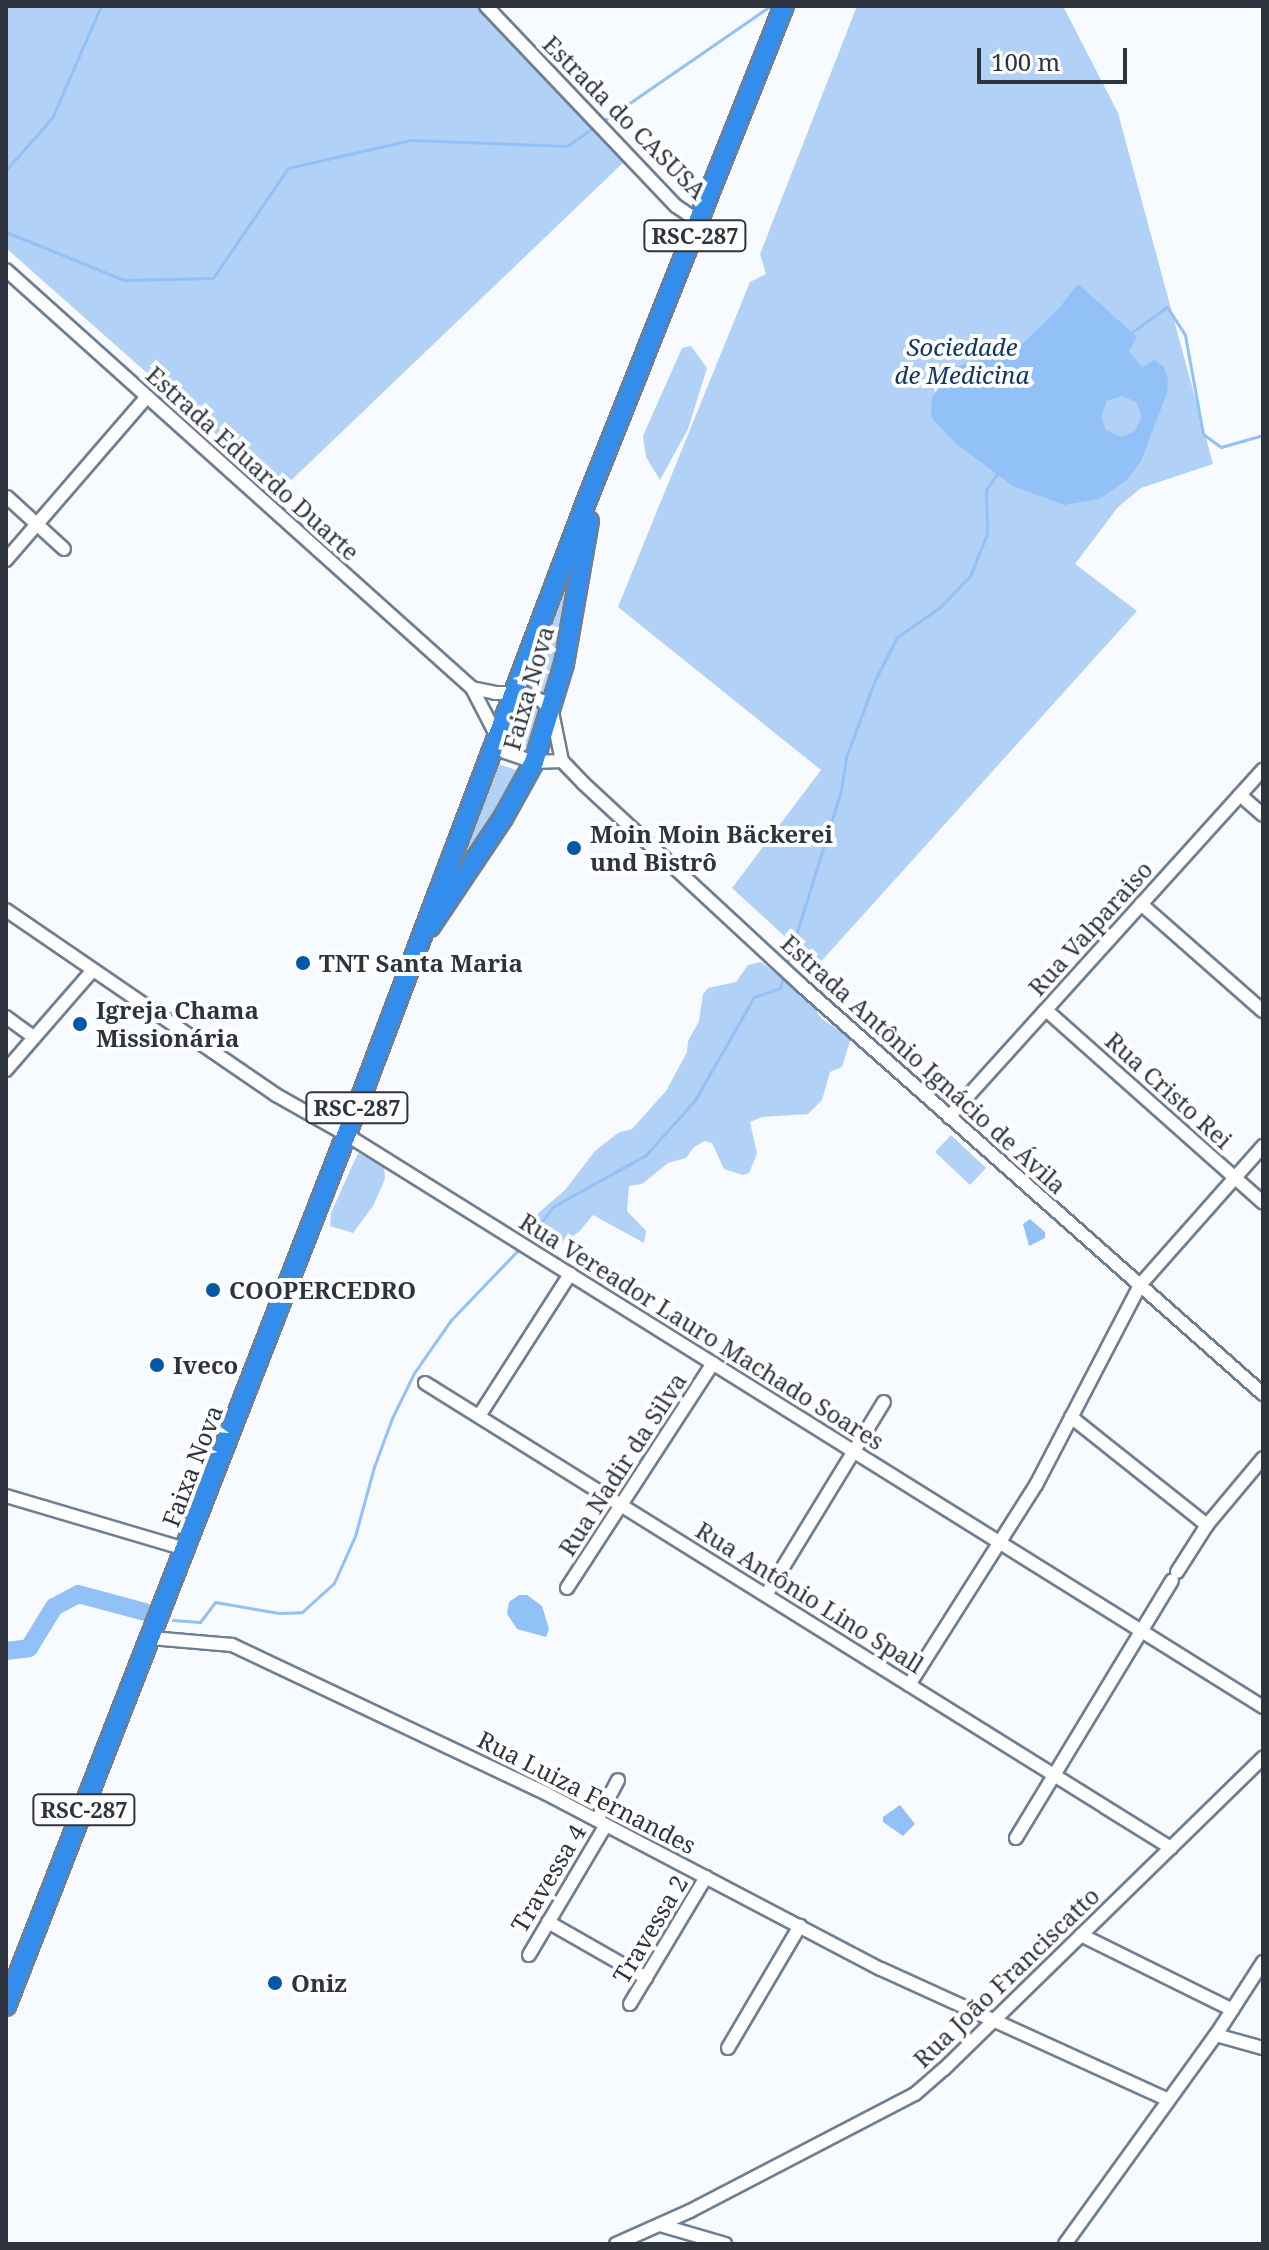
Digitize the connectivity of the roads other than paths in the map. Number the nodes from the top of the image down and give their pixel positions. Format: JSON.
{"nodes":[{"id":1,"x":486,"y":6,"type":"edge"},
{"id":2,"x":784,"y":6,"type":"edge"},
{"id":3,"x":700,"y":222,"type":"junction"},
{"id":4,"x":6,"y":270,"type":"edge"},
{"id":5,"x":146,"y":398,"type":"junction"},
{"id":6,"x":603,"y":466,"type":"junction"},
{"id":7,"x":7,"y":497,"type":"edge"},
{"id":8,"x":37,"y":524,"type":"junction"},
{"id":9,"x":64,"y":549,"type":"dead end"},
{"id":10,"x":6,"y":560,"type":"edge"},
{"id":11,"x":472,"y":688,"type":"junction"},
{"id":12,"x":514,"y":692,"type":"junction"},
{"id":13,"x":552,"y":712,"type":"junction"},
{"id":14,"x":496,"y":739,"type":"junction"},
{"id":15,"x":562,"y":761,"type":"junction"},
{"id":16,"x":534,"y":762,"type":"junction"},
{"id":17,"x":1263,"y":770,"type":"edge"},
{"id":18,"x":1240,"y":795,"type":"junction"},
{"id":19,"x":1263,"y":815,"type":"edge"},
{"id":20,"x":1141,"y":904,"type":"junction"},
{"id":21,"x":6,"y":910,"type":"edge"},
{"id":22,"x":419,"y":942,"type":"junction"},
{"id":23,"x":92,"y":971,"type":"junction"},
{"id":24,"x":1046,"y":1010,"type":"junction"},
{"id":25,"x":1263,"y":1011,"type":"edge"},
{"id":26,"x":6,"y":1017,"type":"edge"},
{"id":27,"x":34,"y":1037,"type":"junction"},
{"id":28,"x":6,"y":1070,"type":"edge"},
{"id":29,"x":949,"y":1117,"type":"junction"},
{"id":30,"x":347,"y":1135,"type":"junction"},
{"id":31,"x":1263,"y":1146,"type":"edge"},
{"id":32,"x":1234,"y":1179,"type":"junction"},
{"id":33,"x":1263,"y":1203,"type":"edge"},
{"id":34,"x":570,"y":1274,"type":"junction"},
{"id":35,"x":1140,"y":1285,"type":"junction"},
{"id":36,"x":713,"y":1363,"type":"junction"},
{"id":37,"x":425,"y":1383,"type":"dead end"},
{"id":38,"x":1263,"y":1394,"type":"edge"},
{"id":39,"x":884,"y":1402,"type":"dead end"},
{"id":40,"x":479,"y":1416,"type":"junction"},
{"id":41,"x":1071,"y":1417,"type":"junction"},
{"id":42,"x":854,"y":1451,"type":"junction"},
{"id":43,"x":1263,"y":1458,"type":"edge"},
{"id":44,"x":6,"y":1496,"type":"edge"},
{"id":45,"x":621,"y":1505,"type":"junction"},
{"id":46,"x":1207,"y":1525,"type":"junction"},
{"id":47,"x":999,"y":1542,"type":"junction"},
{"id":48,"x":185,"y":1549,"type":"junction"},
{"id":49,"x":567,"y":1588,"type":"dead end"},
{"id":50,"x":766,"y":1595,"type":"junction"},
{"id":51,"x":1141,"y":1630,"type":"junction"},
{"id":52,"x":151,"y":1638,"type":"junction"},
{"id":53,"x":909,"y":1685,"type":"junction"},
{"id":54,"x":1263,"y":1707,"type":"edge"},
{"id":55,"x":1263,"y":1758,"type":"edge"},
{"id":56,"x":1054,"y":1775,"type":"junction"},
{"id":57,"x":618,"y":1780,"type":"dead end"},
{"id":58,"x":601,"y":1822,"type":"junction"},
{"id":59,"x":1016,"y":1838,"type":"dead end"},
{"id":60,"x":1171,"y":1848,"type":"junction"},
{"id":61,"x":706,"y":1877,"type":"junction"},
{"id":62,"x":548,"y":1922,"type":"junction"},
{"id":63,"x":800,"y":1926,"type":"junction"},
{"id":64,"x":1081,"y":1935,"type":"junction"},
{"id":65,"x":529,"y":1955,"type":"dead end"},
{"id":66,"x":1263,"y":1962,"type":"edge"},
{"id":67,"x":646,"y":1978,"type":"junction"},
{"id":68,"x":630,"y":2004,"type":"dead end"},
{"id":69,"x":6,"y":2006,"type":"edge"},
{"id":70,"x":1233,"y":2010,"type":"junction"},
{"id":71,"x":992,"y":2022,"type":"junction"},
{"id":72,"x":1216,"y":2035,"type":"junction"},
{"id":73,"x":728,"y":2048,"type":"dead end"},
{"id":74,"x":1263,"y":2048,"type":"edge"},
{"id":75,"x":1169,"y":2100,"type":"junction"},
{"id":76,"x":690,"y":2211,"type":"junction"},
{"id":77,"x":660,"y":2225,"type":"junction"},
{"id":78,"x":681,"y":2238,"type":"edge"},
{"id":79,"x":616,"y":2244,"type":"edge"},
{"id":80,"x":725,"y":2244,"type":"edge"},
{"id":81,"x":1065,"y":2244,"type":"edge"}],
"edges":[{"from":1,"to":3,"type":"street","name":"Estrada do CASUSA"},
{"from":2,"to":3,"type":"highway","name":"Faixa Nova","number":"RSC-287"},
{"from":3,"to":6,"type":"highway","name":"Faixa Nova","number":"RSC-287"},
{"from":4,"to":5,"type":"street","name":"Estrada Eduardo Duarte"},
{"from":5,"to":8,"type":"street"},
{"from":5,"to":11,"type":"street","name":"Estrada Eduardo Duarte"},
{"from":6,"to":12,"type":"highway","name":"Faixa Nova","number":"RSC-287"},
{"from":6,"to":13,"type":"highway","name":"Faixa Nova","number":"RSC-287"},
{"from":7,"to":8,"type":"street"},
{"from":8,"to":9,"type":"street"},
{"from":8,"to":10,"type":"street"},
{"from":11,"to":12,"type":"street"},
{"from":11,"to":14,"type":"street","name":"Estrada Eduardo Duarte"},
{"from":12,"to":13,"type":"street"},
{"from":12,"to":14,"type":"highway","name":"Faixa Nova","number":"RSC-287"},
{"from":13,"to":15,"type":"street"},
{"from":13,"to":16,"type":"highway","name":"Faixa Nova","number":"RSC-287"},
{"from":14,"to":16,"type":"street"},
{"from":14,"to":22,"type":"highway","name":"Faixa Nova","number":"RSC-287"},
{"from":15,"to":16,"type":"street"},
{"from":15,"to":29,"type":"street","name":"Estrada Antônio Ignácio de Ávila"},
{"from":16,"to":22,"type":"highway","name":"Faixa Nova","number":"RSC-287"},
{"from":17,"to":18,"type":"street","name":"Rua Valparaiso"},
{"from":18,"to":19,"type":"street"},
{"from":18,"to":20,"type":"street","name":"Rua Valparaiso"},
{"from":20,"to":24,"type":"street","name":"Rua Valparaiso"},
{"from":20,"to":25,"type":"street"},
{"from":21,"to":23,"type":"street","name":"Rua Vereador Lauro Machado Soares"},
{"from":22,"to":30,"type":"highway","name":"Faixa Nova","number":"RSC-287"},
{"from":23,"to":27,"type":"street"},
{"from":23,"to":30,"type":"street","name":"Rua Vereador Lauro Machado Soares"},
{"from":24,"to":29,"type":"street","name":"Rua Valparaiso"},
{"from":24,"to":32,"type":"street","name":"Rua Cristo Rei"},
{"from":26,"to":27,"type":"street"},
{"from":27,"to":28,"type":"street"},
{"from":29,"to":35,"type":"street","name":"Estrada Antônio Ignácio de Ávila"},
{"from":30,"to":34,"type":"street","name":"Rua Vereador Lauro Machado Soares"},
{"from":30,"to":48,"type":"highway","name":"Faixa Nova","number":"RSC-287"},
{"from":31,"to":32,"type":"street"},
{"from":32,"to":33,"type":"street","name":"Rua Cristo Rei"},
{"from":32,"to":35,"type":"street"},
{"from":34,"to":36,"type":"street","name":"Rua Vereador Lauro Machado Soares"},
{"from":34,"to":40,"type":"street"},
{"from":35,"to":38,"type":"street","name":"Estrada Antônio Ignácio de Ávila"},
{"from":35,"to":41,"type":"street"},
{"from":36,"to":42,"type":"street","name":"Rua Vereador Lauro Machado Soares"},
{"from":36,"to":45,"type":"street","name":"Rua Nadir da Silva"},
{"from":37,"to":40,"type":"street","name":"Rua Antônio Lino Spall"},
{"from":39,"to":42,"type":"street"},
{"from":40,"to":45,"type":"street","name":"Rua Antônio Lino Spall"},
{"from":41,"to":46,"type":"street"},
{"from":41,"to":47,"type":"street"},
{"from":42,"to":47,"type":"street","name":"Rua Vereador Lauro Machado Soares"},
{"from":42,"to":50,"type":"street"},
{"from":43,"to":46,"type":"street"},
{"from":44,"to":48,"type":"street"},
{"from":45,"to":49,"type":"street","name":"Rua Nadir da Silva"},
{"from":45,"to":50,"type":"street","name":"Rua Antônio Lino Spall"},
{"from":46,"to":51,"type":"street"},
{"from":47,"to":51,"type":"street","name":"Rua Vereador Lauro Machado Soares"},
{"from":47,"to":53,"type":"street"},
{"from":48,"to":52,"type":"highway","name":"Faixa Nova","number":"RSC-287"},
{"from":50,"to":53,"type":"street","name":"Rua Antônio Lino Spall"},
{"from":51,"to":54,"type":"street","name":"Rua Vereador Lauro Machado Soares"},
{"from":51,"to":56,"type":"street"},
{"from":52,"to":58,"type":"street","name":"Rua Luiza Fernandes"},
{"from":52,"to":69,"type":"highway","name":"Faixa Nova","number":"RSC-287"},
{"from":53,"to":56,"type":"street","name":"Rua Antônio Lino Spall"},
{"from":55,"to":60,"type":"street","name":"Rua João Franciscatto"},
{"from":56,"to":59,"type":"street"},
{"from":56,"to":60,"type":"street","name":"Rua Antônio Lino Spall"},
{"from":57,"to":58,"type":"street","name":"Travessa 4"},
{"from":58,"to":61,"type":"street","name":"Rua Luiza Fernandes"},
{"from":58,"to":62,"type":"street","name":"Travessa 4"},
{"from":60,"to":64,"type":"street","name":"Rua João Franciscatto"},
{"from":61,"to":63,"type":"street","name":"Rua Luiza Fernandes"},
{"from":61,"to":67,"type":"street","name":"Travessa 2"},
{"from":62,"to":65,"type":"street","name":"Travessa 4"},
{"from":62,"to":67,"type":"street"},
{"from":63,"to":71,"type":"street","name":"Rua Luiza Fernandes"},
{"from":63,"to":73,"type":"street"},
{"from":64,"to":70,"type":"street"},
{"from":64,"to":71,"type":"street","name":"Rua João Franciscatto"},
{"from":66,"to":70,"type":"street"},
{"from":67,"to":68,"type":"street","name":"Travessa 2"},
{"from":70,"to":72,"type":"street"},
{"from":71,"to":75,"type":"street","name":"Rua Luiza Fernandes"},
{"from":71,"to":76,"type":"street","name":"Rua João Franciscatto"},
{"from":72,"to":74,"type":"street"},
{"from":72,"to":75,"type":"street"},
{"from":75,"to":81,"type":"street"},
{"from":76,"to":77,"type":"street","name":"Rua João Franciscatto"},
{"from":76,"to":78,"type":"street"},
{"from":77,"to":78,"type":"street"},
{"from":77,"to":79,"type":"street","name":"Rua João Franciscatto"},
{"from":78,"to":80,"type":"street"}]}
